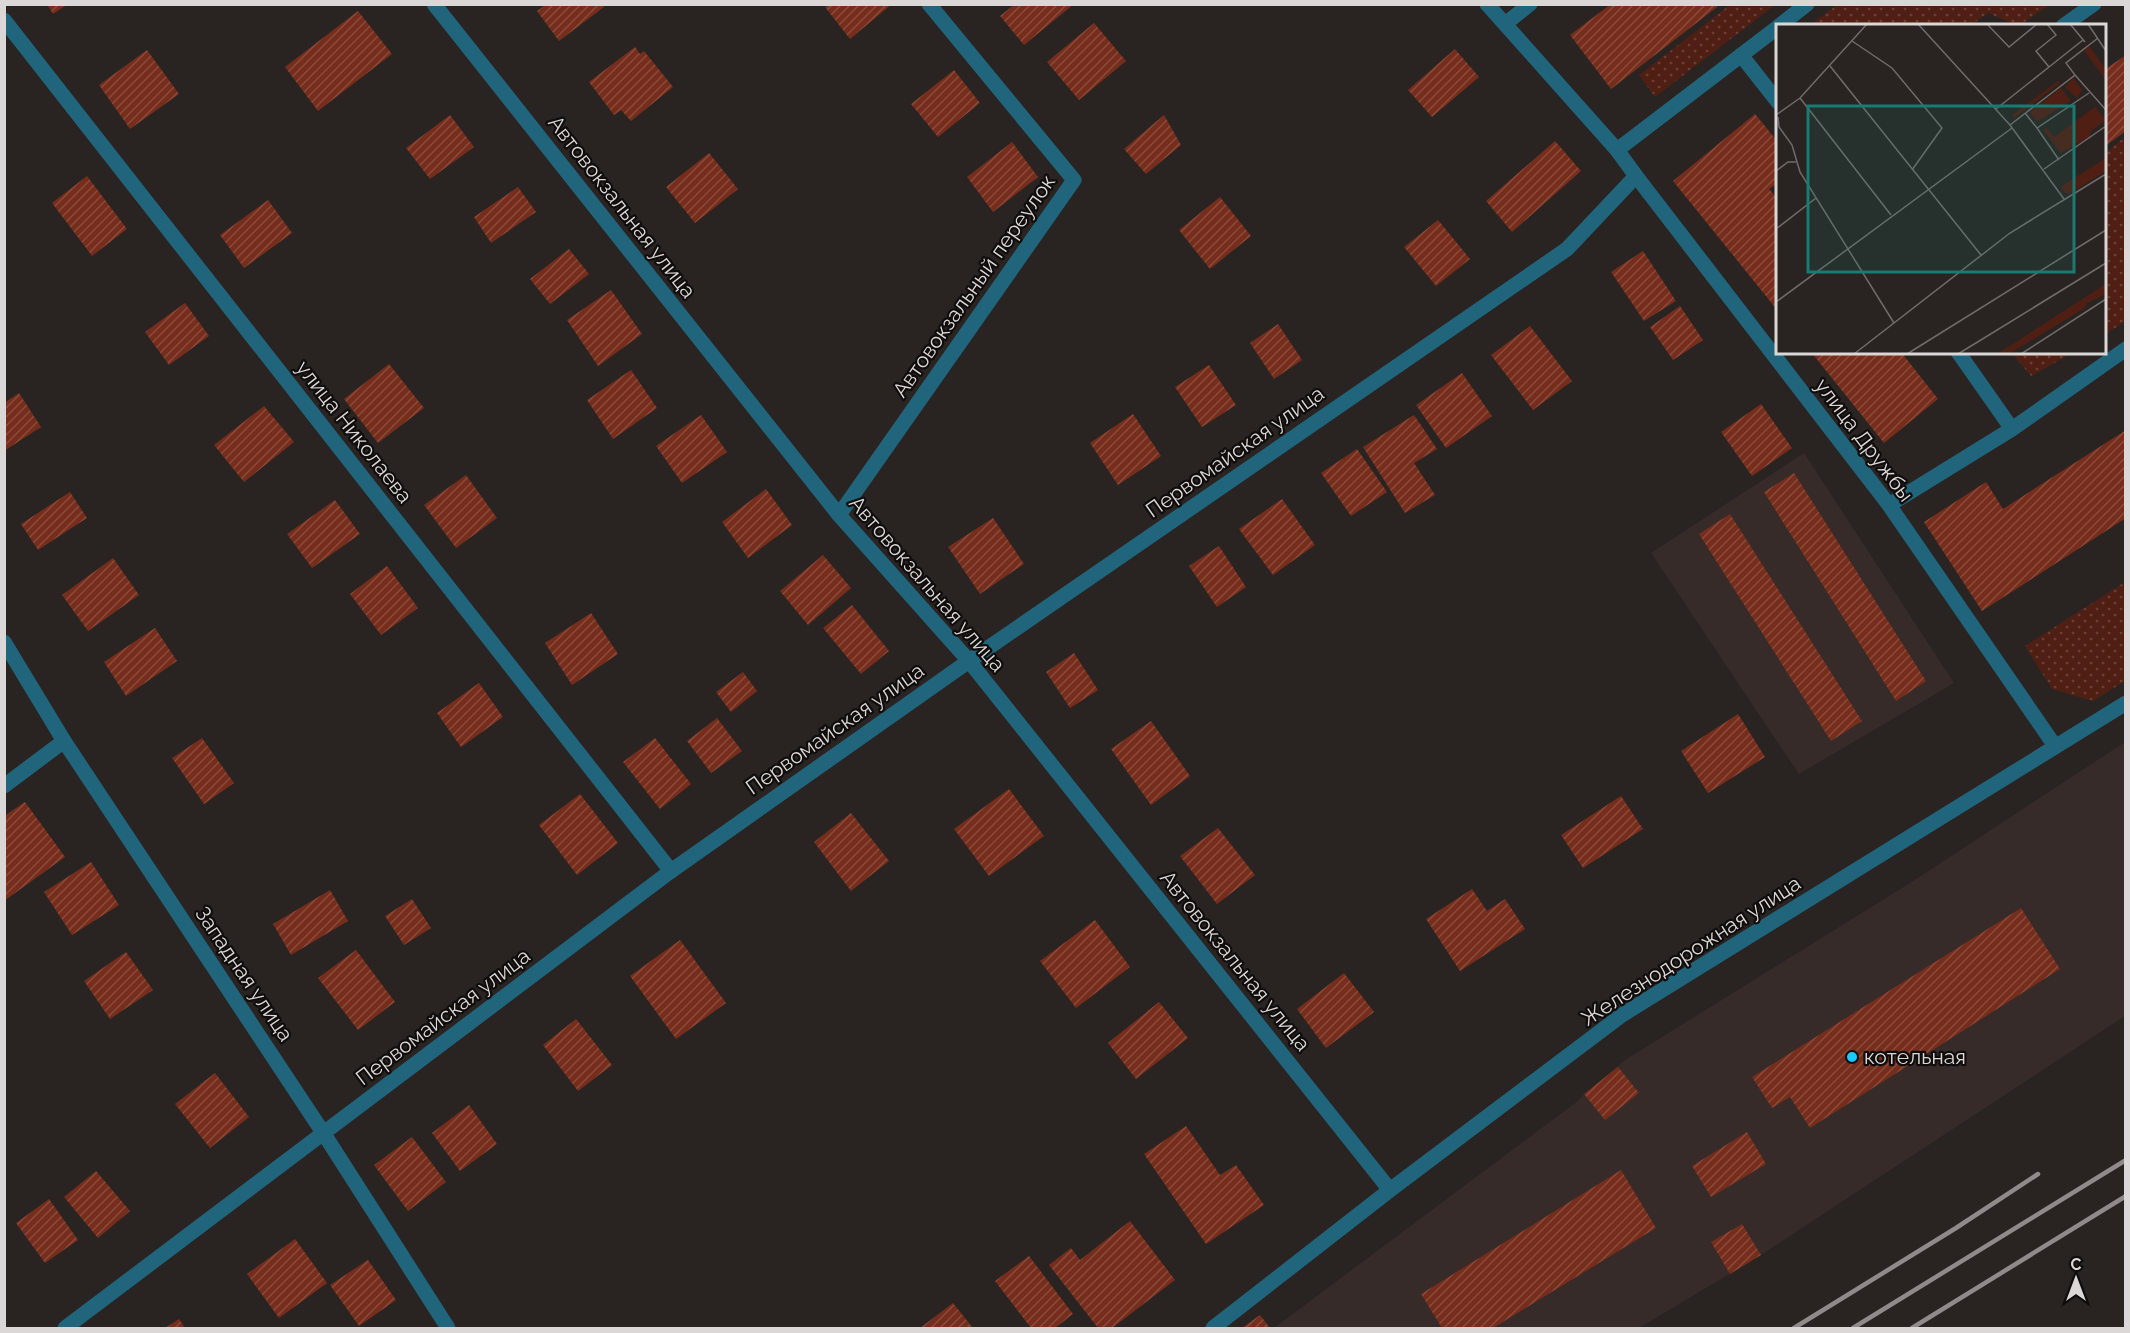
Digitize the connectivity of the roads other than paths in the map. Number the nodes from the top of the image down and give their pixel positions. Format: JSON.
{"nodes":[{"id":1,"x":434,"y":4,"type":"edge"},
{"id":2,"x":929,"y":4,"type":"edge"},
{"id":3,"x":1487,"y":4,"type":"edge"},
{"id":4,"x":1530,"y":4,"type":"edge"},
{"id":5,"x":1807,"y":4,"type":"edge"},
{"id":6,"x":2094,"y":4,"type":"edge"},
{"id":7,"x":4,"y":20,"type":"edge"},
{"id":8,"x":1505,"y":24,"type":"junction"},
{"id":9,"x":1781,"y":24,"type":"edge"},
{"id":10,"x":2066,"y":24,"type":"edge"},
{"id":11,"x":1776,"y":28,"type":"edge"},
{"id":12,"x":1741,"y":55,"type":"junction"},
{"id":13,"x":1776,"y":99,"type":"edge"},
{"id":14,"x":1617,"y":150,"type":"junction"},
{"id":15,"x":1636,"y":176,"type":"junction"},
{"id":16,"x":2126,"y":349,"type":"edge"},
{"id":17,"x":1959,"y":354,"type":"edge"},
{"id":18,"x":2012,"y":429,"type":"junction"},
{"id":19,"x":1889,"y":505,"type":"junction"},
{"id":20,"x":839,"y":515,"type":"junction"},
{"id":21,"x":4,"y":642,"type":"edge"},
{"id":22,"x":969,"y":660,"type":"junction"},
{"id":23,"x":2126,"y":703,"type":"edge"},
{"id":24,"x":64,"y":741,"type":"junction"},
{"id":25,"x":2055,"y":746,"type":"junction"},
{"id":26,"x":4,"y":786,"type":"edge"},
{"id":27,"x":671,"y":871,"type":"junction"},
{"id":28,"x":324,"y":1134,"type":"junction"},
{"id":29,"x":1390,"y":1190,"type":"junction"},
{"id":30,"x":65,"y":1329,"type":"edge"},
{"id":31,"x":448,"y":1329,"type":"edge"},
{"id":32,"x":1213,"y":1329,"type":"edge"}],
"edges":[{"from":1,"to":20,"type":"street","name":"Автовокзальная улица"},
{"from":2,"to":20,"type":"street","name":"Автовокзальный переулок"},
{"from":3,"to":8,"type":"street","name":"улица Дружбы"},
{"from":4,"to":8,"type":"street"},
{"from":5,"to":9,"type":"street"},
{"from":6,"to":10,"type":"street"},
{"from":7,"to":27,"type":"street","name":"улица Николаева"},
{"from":8,"to":14,"type":"street","name":"улица Дружбы"},
{"from":11,"to":12,"type":"street"},
{"from":12,"to":13,"type":"street"},
{"from":12,"to":14,"type":"street"},
{"from":14,"to":15,"type":"street","name":"улица Дружбы"},
{"from":15,"to":19,"type":"street","name":"улица Дружбы"},
{"from":15,"to":22,"type":"street","name":"Первомайская улица"},
{"from":16,"to":18,"type":"street"},
{"from":17,"to":18,"type":"street"},
{"from":18,"to":19,"type":"street"},
{"from":19,"to":25,"type":"street","name":"улица Дружбы"},
{"from":20,"to":22,"type":"street","name":"Автовокзальная улица"},
{"from":21,"to":24,"type":"street","name":"Западная улица"},
{"from":22,"to":27,"type":"street","name":"Первомайская улица"},
{"from":22,"to":29,"type":"street","name":"Автовокзальная улица"},
{"from":23,"to":25,"type":"street","name":"Железнодорожная улица"},
{"from":24,"to":26,"type":"street"},
{"from":24,"to":28,"type":"street","name":"Западная улица"},
{"from":25,"to":29,"type":"street","name":"Железнодорожная улица"},
{"from":27,"to":28,"type":"street","name":"Первомайская улица"},
{"from":28,"to":30,"type":"street","name":"Первомайская улица"},
{"from":28,"to":31,"type":"street","name":"Западная улица"},
{"from":29,"to":32,"type":"street","name":"Железнодорожная улица"}]}
